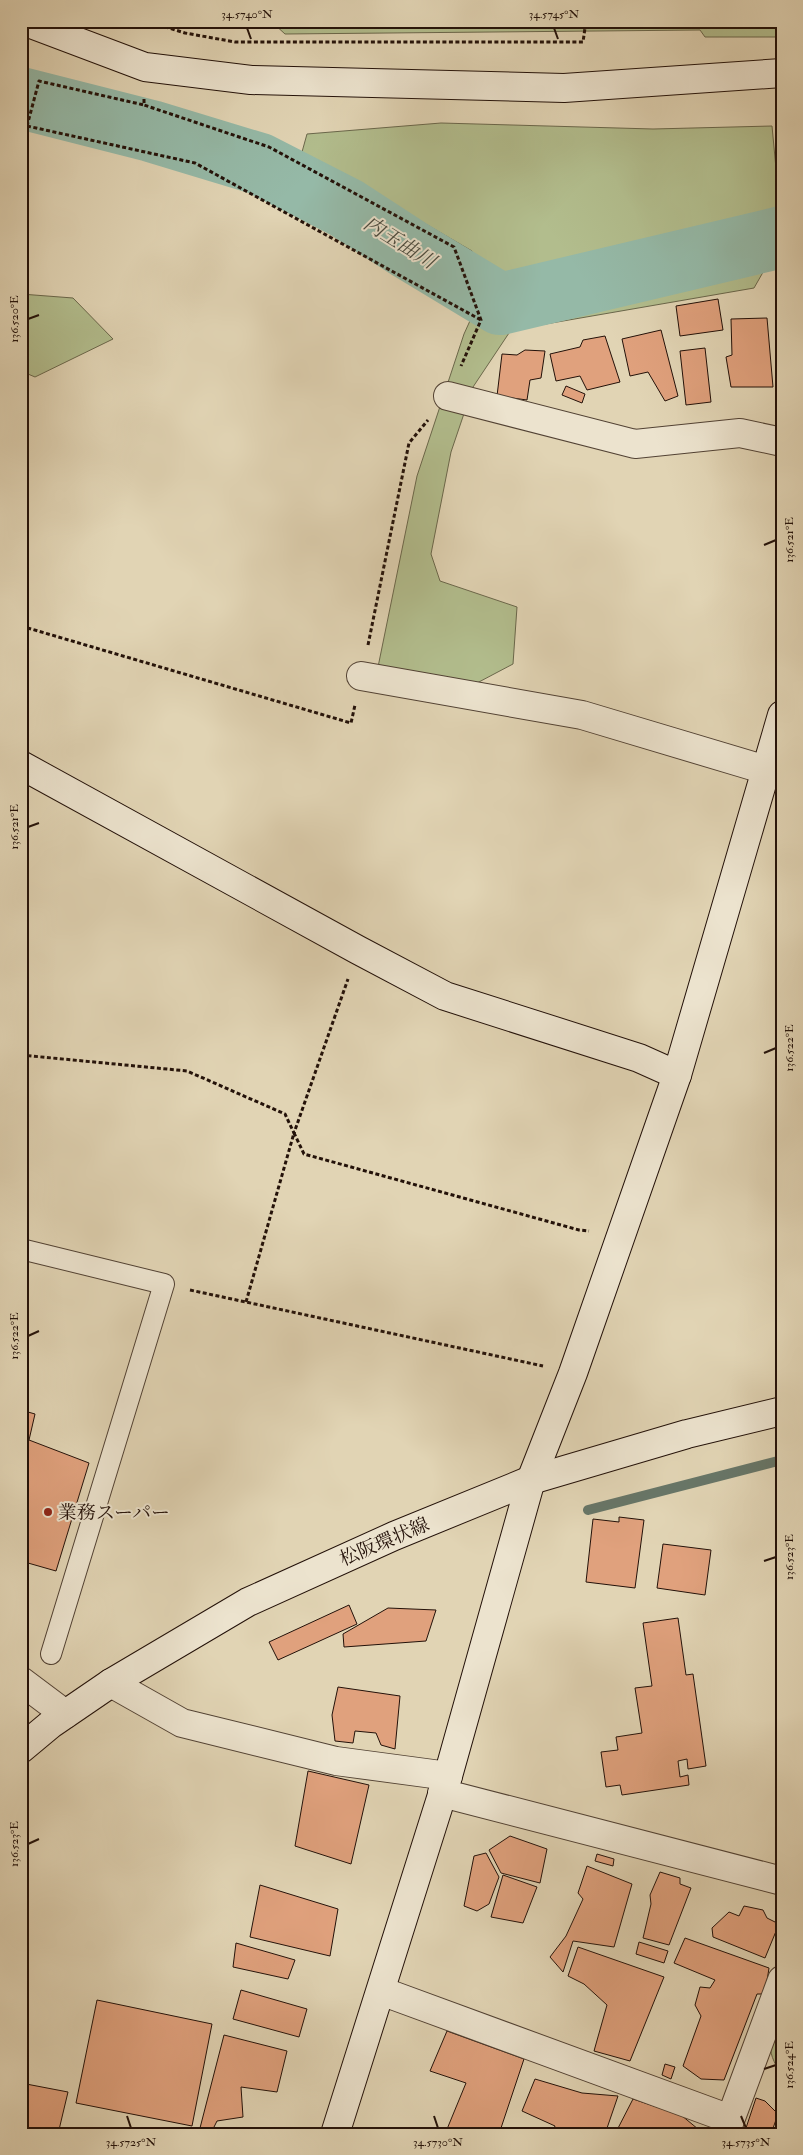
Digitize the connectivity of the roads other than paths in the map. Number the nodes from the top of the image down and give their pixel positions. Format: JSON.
{"nodes":[{"id":1,"x":23,"y":21,"type":"edge"},
{"id":2,"x":782,"y":73,"type":"edge"},
{"id":3,"x":448,"y":396,"type":"road end"},
{"id":4,"x":782,"y":442,"type":"edge"},
{"id":5,"x":361,"y":676,"type":"road end"},
{"id":6,"x":780,"y":730,"type":"edge"},
{"id":7,"x":21,"y":766,"type":"edge"},
{"id":8,"x":766,"y":770,"type":"junction"},
{"id":9,"x":676,"y":1075,"type":"junction"},
{"id":10,"x":21,"y":1249,"type":"edge"},
{"id":11,"x":782,"y":1411,"type":"edge"},
{"id":12,"x":531,"y":1480,"type":"junction"},
{"id":13,"x":51,"y":1654,"type":"dead end"},
{"id":14,"x":21,"y":1681,"type":"edge"},
{"id":15,"x":111,"y":1683,"type":"junction"},
{"id":16,"x":65,"y":1714,"type":"junction"},
{"id":17,"x":21,"y":1749,"type":"edge"},
{"id":18,"x":445,"y":1784,"type":"junction"},
{"id":19,"x":782,"y":1881,"type":"edge"},
{"id":20,"x":782,"y":1980,"type":"edge"},
{"id":21,"x":381,"y":1991,"type":"junction"},
{"id":22,"x":728,"y":2127,"type":"edge"},
{"id":23,"x":335,"y":2134,"type":"edge"}],
"edges":[{"from":1,"to":2,"type":"street"},
{"from":3,"to":4,"type":"street"},
{"from":5,"to":8,"type":"street"},
{"from":6,"to":8,"type":"street"},
{"from":7,"to":9,"type":"street"},
{"from":8,"to":9,"type":"street"},
{"from":9,"to":12,"type":"street"},
{"from":10,"to":13,"type":"lane"},
{"from":11,"to":12,"type":"street","name":"松阪環状線"},
{"from":12,"to":15,"type":"street","name":"松阪環状線"},
{"from":12,"to":18,"type":"street"},
{"from":14,"to":16,"type":"street"},
{"from":15,"to":16,"type":"street","name":"松阪環状線"},
{"from":15,"to":18,"type":"street"},
{"from":16,"to":17,"type":"street","name":"松阪環状線"},
{"from":18,"to":19,"type":"street"},
{"from":18,"to":21,"type":"street"},
{"from":20,"to":22,"type":"street"},
{"from":21,"to":22,"type":"street"},
{"from":21,"to":23,"type":"street"}]}
